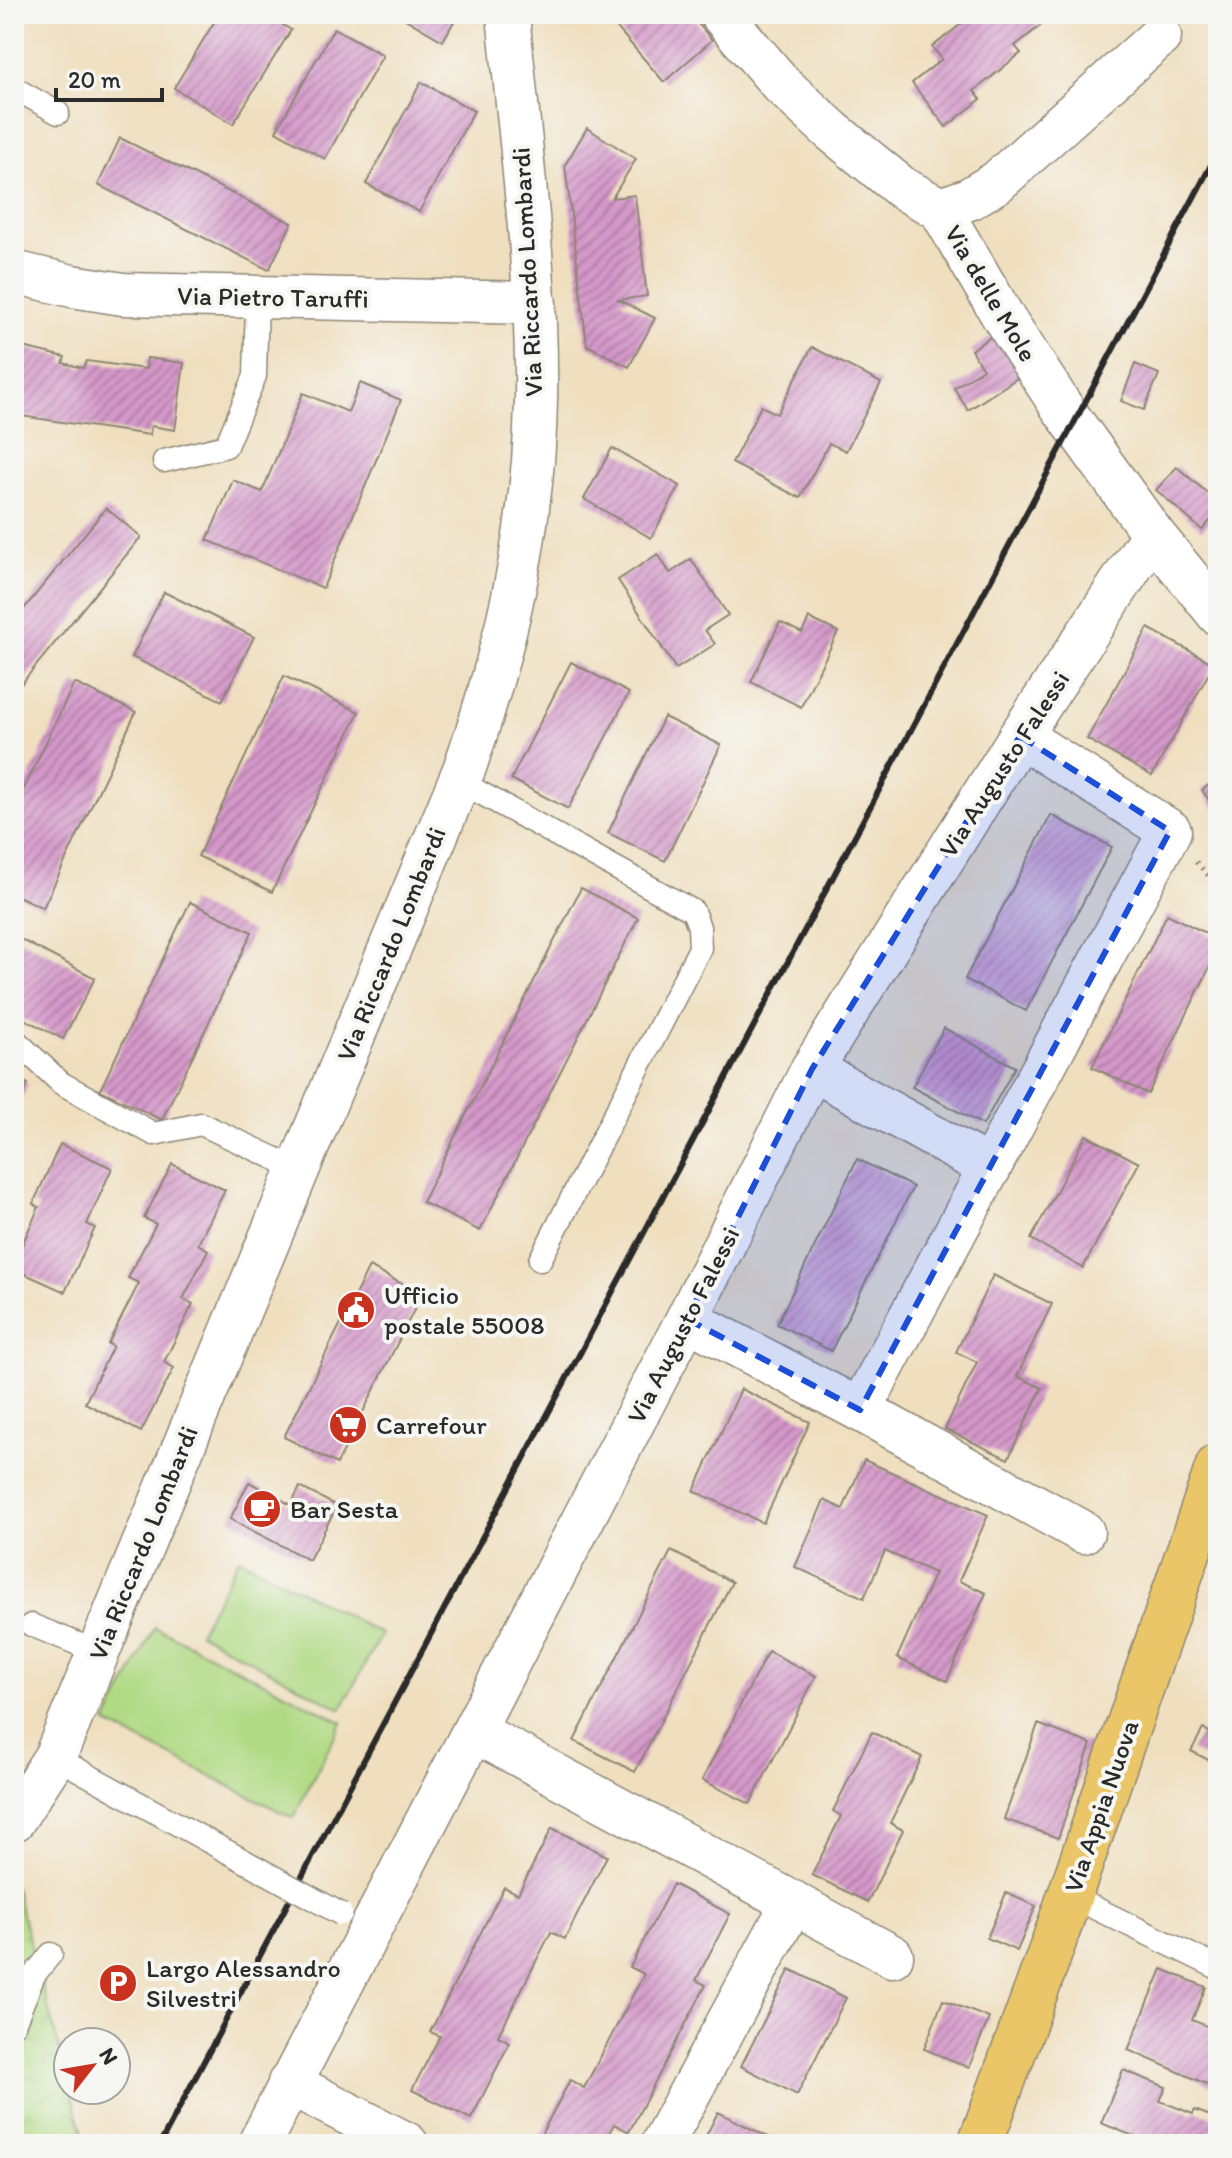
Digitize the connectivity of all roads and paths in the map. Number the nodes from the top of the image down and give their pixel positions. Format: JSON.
{"nodes":[{"id":1,"x":508,"y":14,"type":"edge"},
{"id":2,"x":721,"y":14,"type":"edge"},
{"id":3,"x":1160,"y":36,"type":"dead end"},
{"id":4,"x":14,"y":88,"type":"edge"},
{"id":5,"x":58,"y":113,"type":"dead end"},
{"id":6,"x":940,"y":209,"type":"junction"},
{"id":7,"x":14,"y":272,"type":"edge"},
{"id":8,"x":257,"y":297,"type":"junction"},
{"id":9,"x":535,"y":303,"type":"junction"},
{"id":10,"x":164,"y":461,"type":"dead end"},
{"id":11,"x":1153,"y":534,"type":"junction"},
{"id":12,"x":1218,"y":614,"type":"edge"},
{"id":13,"x":1020,"y":736,"type":"junction"},
{"id":14,"x":459,"y":781,"type":"junction"},
{"id":15,"x":1210,"y":877,"type":"dead end"},
{"id":16,"x":1218,"y":886,"type":"edge"},
{"id":17,"x":14,"y":1039,"type":"edge"},
{"id":18,"x":812,"y":1069,"type":"junction"},
{"id":19,"x":990,"y":1168,"type":"junction"},
{"id":20,"x":298,"y":1169,"type":"junction"},
{"id":21,"x":540,"y":1260,"type":"dead end"},
{"id":22,"x":687,"y":1319,"type":"junction"},
{"id":23,"x":860,"y":1410,"type":"junction"},
{"id":24,"x":1218,"y":1466,"type":"edge"},
{"id":25,"x":1083,"y":1532,"type":"dead end"},
{"id":26,"x":31,"y":1625,"type":"dead end"},
{"id":27,"x":98,"y":1652,"type":"junction"},
{"id":28,"x":474,"y":1731,"type":"junction"},
{"id":29,"x":55,"y":1757,"type":"junction"},
{"id":30,"x":14,"y":1820,"type":"edge"},
{"id":31,"x":1070,"y":1896,"type":"junction"},
{"id":32,"x":793,"y":1902,"type":"junction"},
{"id":33,"x":355,"y":1922,"type":"junction"},
{"id":34,"x":51,"y":1954,"type":"dead end"},
{"id":35,"x":892,"y":1956,"type":"dead end"},
{"id":36,"x":1218,"y":1968,"type":"edge"},
{"id":37,"x":14,"y":2024,"type":"edge"},
{"id":38,"x":289,"y":2083,"type":"junction"},
{"id":39,"x":259,"y":2144,"type":"edge"},
{"id":40,"x":407,"y":2144,"type":"edge"},
{"id":41,"x":662,"y":2144,"type":"edge"},
{"id":42,"x":980,"y":2144,"type":"edge"}],
"edges":[{"from":1,"to":9,"type":"street","name":"Via Riccardo Lombardi"},
{"from":2,"to":6,"type":"street","name":"Via delle Mole"},
{"from":3,"to":6,"type":"street"},
{"from":4,"to":5,"type":"lane"},
{"from":6,"to":11,"type":"street","name":"Via delle Mole"},
{"from":7,"to":8,"type":"street","name":"Via Pietro Taruffi"},
{"from":8,"to":9,"type":"street","name":"Via Pietro Taruffi"},
{"from":8,"to":10,"type":"lane"},
{"from":9,"to":14,"type":"street","name":"Via Riccardo Lombardi"},
{"from":11,"to":12,"type":"street","name":"Via delle Mole"},
{"from":11,"to":13,"type":"street","name":"Via Augusto Falessi"},
{"from":13,"to":18,"type":"street","name":"Via Augusto Falessi"},
{"from":13,"to":19,"type":"street"},
{"from":14,"to":20,"type":"street","name":"Via Riccardo Lombardi"},
{"from":14,"to":21,"type":"lane"},
{"from":15,"to":16,"type":"path"},
{"from":17,"to":20,"type":"lane"},
{"from":18,"to":19,"type":"street"},
{"from":18,"to":22,"type":"street","name":"Via Augusto Falessi"},
{"from":19,"to":23,"type":"street"},
{"from":20,"to":27,"type":"street","name":"Via Riccardo Lombardi"},
{"from":22,"to":23,"type":"street"},
{"from":22,"to":28,"type":"street","name":"Via Augusto Falessi"},
{"from":23,"to":25,"type":"street"},
{"from":24,"to":31,"type":"main road","name":"Via Appia Nuova"},
{"from":26,"to":27,"type":"lane"},
{"from":27,"to":29,"type":"street","name":"Via Riccardo Lombardi"},
{"from":28,"to":32,"type":"street"},
{"from":28,"to":33,"type":"street","name":"Via Augusto Falessi"},
{"from":29,"to":30,"type":"street","name":"Via Riccardo Lombardi"},
{"from":29,"to":33,"type":"lane","bridge":true},
{"from":31,"to":36,"type":"lane"},
{"from":31,"to":42,"type":"main road","name":"Via Appia Nuova"},
{"from":32,"to":35,"type":"street"},
{"from":32,"to":41,"type":"street"},
{"from":33,"to":38,"type":"street","name":"Via Augusto Falessi"},
{"from":34,"to":37,"type":"lane"},
{"from":38,"to":39,"type":"street","name":"Via Augusto Falessi"},
{"from":38,"to":40,"type":"street"}]}
